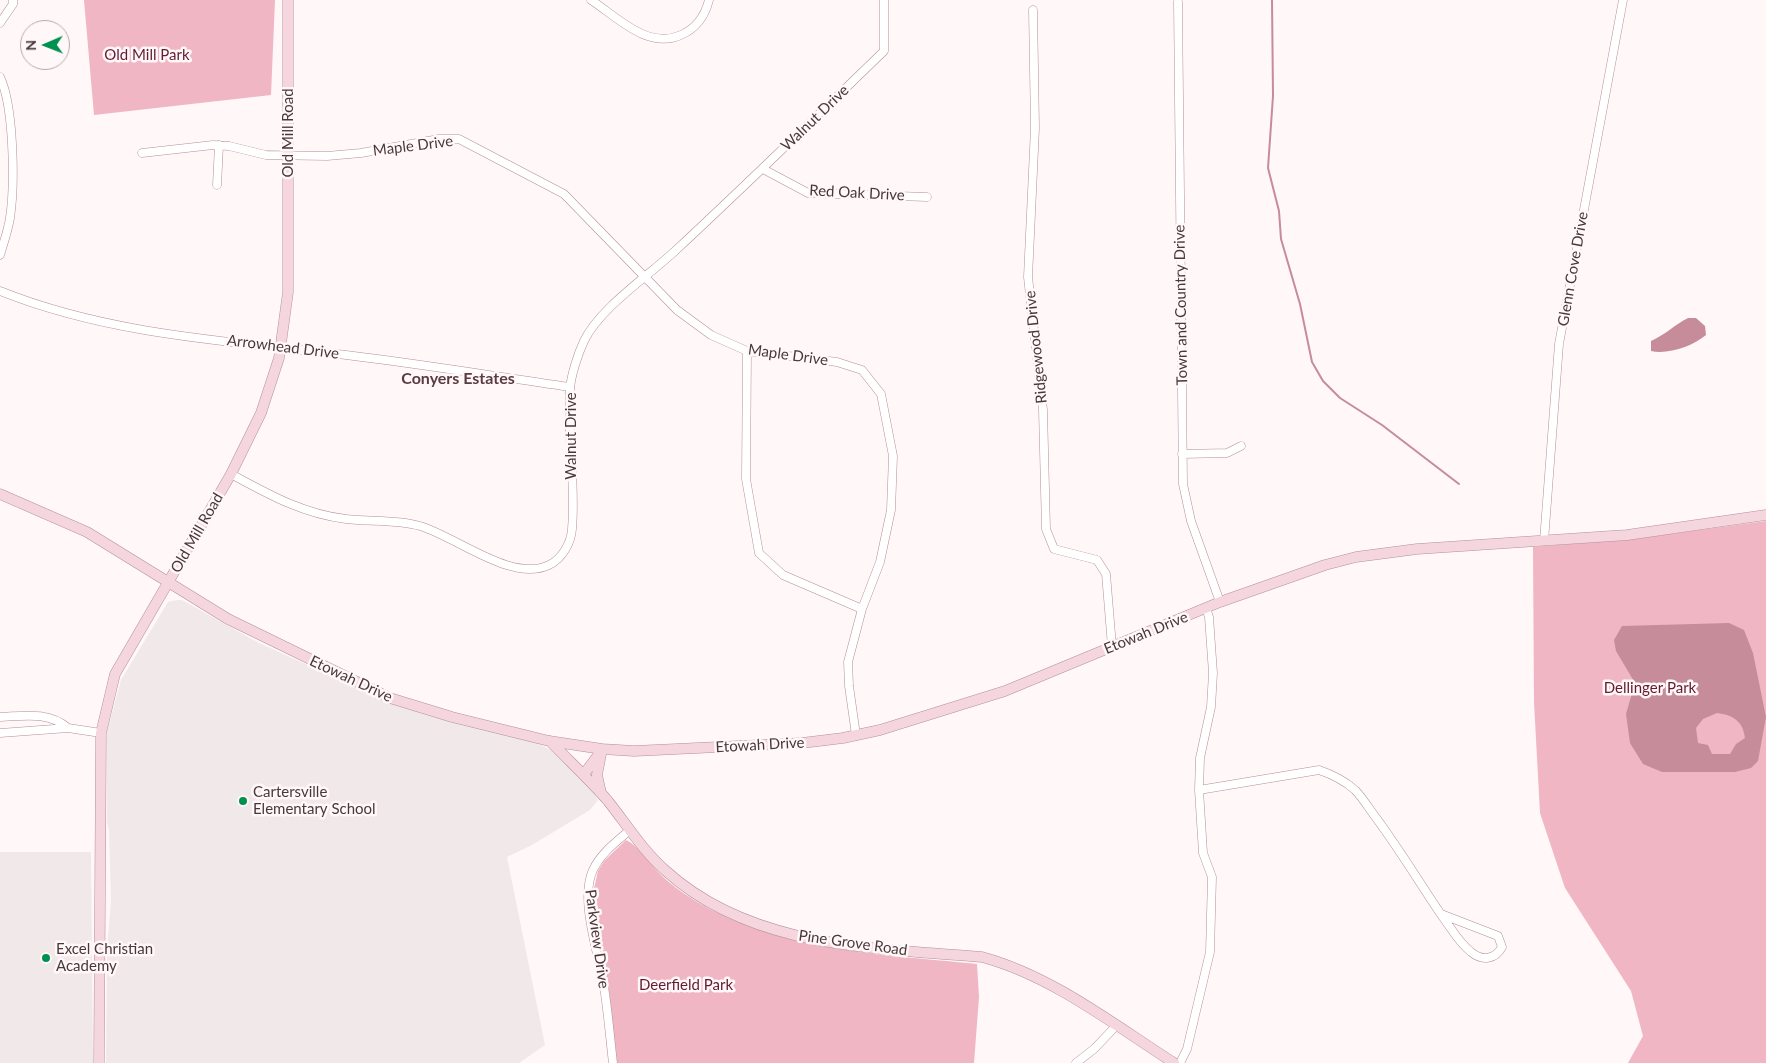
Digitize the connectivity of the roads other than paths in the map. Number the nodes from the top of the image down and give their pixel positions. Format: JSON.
{"nodes":[{"id":1,"x":13,"y":0,"type":"edge"},
{"id":2,"x":288,"y":0,"type":"edge"},
{"id":3,"x":591,"y":0,"type":"edge"},
{"id":4,"x":709,"y":0,"type":"edge"},
{"id":5,"x":884,"y":0,"type":"edge"},
{"id":6,"x":1623,"y":0,"type":"edge"},
{"id":7,"x":1178,"y":2,"type":"dead end"},
{"id":8,"x":1033,"y":10,"type":"dead end"},
{"id":9,"x":0,"y":23,"type":"edge"},
{"id":10,"x":0,"y":77,"type":"edge"},
{"id":11,"x":219,"y":145,"type":"junction"},
{"id":12,"x":142,"y":153,"type":"dead end"},
{"id":13,"x":287,"y":155,"type":"junction"},
{"id":14,"x":763,"y":169,"type":"junction"},
{"id":15,"x":217,"y":186,"type":"dead end"},
{"id":16,"x":927,"y":197,"type":"dead end"},
{"id":17,"x":0,"y":254,"type":"edge"},
{"id":18,"x":646,"y":278,"type":"junction"},
{"id":19,"x":0,"y":291,"type":"edge"},
{"id":20,"x":282,"y":347,"type":"junction"},
{"id":21,"x":747,"y":351,"type":"junction"},
{"id":22,"x":570,"y":387,"type":"junction"},
{"id":23,"x":1241,"y":446,"type":"dead end"},
{"id":24,"x":1182,"y":454,"type":"junction"},
{"id":25,"x":231,"y":474,"type":"junction"},
{"id":26,"x":0,"y":494,"type":"edge"},
{"id":27,"x":1766,"y":515,"type":"edge"},
{"id":28,"x":1544,"y":541,"type":"junction"},
{"id":29,"x":168,"y":583,"type":"junction"},
{"id":30,"x":1220,"y":602,"type":"junction"},
{"id":31,"x":1206,"y":608,"type":"junction"},
{"id":32,"x":862,"y":609,"type":"junction"},
{"id":33,"x":1112,"y":646,"type":"junction"},
{"id":34,"x":0,"y":717,"type":"edge"},
{"id":35,"x":68,"y":728,"type":"junction"},
{"id":36,"x":0,"y":733,"type":"edge"},
{"id":37,"x":101,"y":733,"type":"junction"},
{"id":38,"x":856,"y":735,"type":"junction"},
{"id":39,"x":550,"y":741,"type":"junction"},
{"id":40,"x":602,"y":749,"type":"junction"},
{"id":41,"x":584,"y":774,"type":"junction"},
{"id":42,"x":1199,"y":790,"type":"junction"},
{"id":43,"x":601,"y":794,"type":"junction"},
{"id":44,"x":630,"y":830,"type":"junction"},
{"id":45,"x":1441,"y":914,"type":"junction"},
{"id":46,"x":1116,"y":1026,"type":"junction"},
{"id":47,"x":99,"y":1063,"type":"edge"},
{"id":48,"x":613,"y":1063,"type":"edge"},
{"id":49,"x":1076,"y":1063,"type":"edge"},
{"id":50,"x":1174,"y":1063,"type":"edge"},
{"id":51,"x":1180,"y":1063,"type":"edge"}],
"edges":[{"from":1,"to":9,"type":"street"},
{"from":2,"to":13,"type":"street","name":"Old Mill Road"},
{"from":3,"to":4,"type":"street"},
{"from":5,"to":14,"type":"street","name":"Walnut Drive"},
{"from":6,"to":28,"type":"street","name":"Glenn Cove Drive"},
{"from":7,"to":24,"type":"street","name":"Town and Country Drive"},
{"from":8,"to":33,"type":"street","name":"Ridgewood Drive"},
{"from":10,"to":17,"type":"street"},
{"from":11,"to":12,"type":"street","name":"Maple Drive"},
{"from":11,"to":13,"type":"street","name":"Maple Drive"},
{"from":11,"to":15,"type":"street"},
{"from":13,"to":18,"type":"street","name":"Maple Drive"},
{"from":13,"to":20,"type":"street","name":"Old Mill Road"},
{"from":14,"to":16,"type":"street","name":"Red Oak Drive"},
{"from":14,"to":18,"type":"street","name":"Walnut Drive"},
{"from":18,"to":21,"type":"street","name":"Maple Drive"},
{"from":18,"to":22,"type":"street","name":"Walnut Drive"},
{"from":19,"to":20,"type":"street","name":"Arrowhead Drive"},
{"from":20,"to":22,"type":"street","name":"Arrowhead Drive"},
{"from":20,"to":25,"type":"street","name":"Old Mill Road"},
{"from":21,"to":32,"type":"street"},
{"from":21,"to":32,"type":"street","name":"Maple Drive"},
{"from":22,"to":25,"type":"street","name":"Walnut Drive"},
{"from":23,"to":24,"type":"street"},
{"from":24,"to":30,"type":"street","name":"Town and Country Drive"},
{"from":25,"to":29,"type":"street","name":"Old Mill Road"},
{"from":26,"to":29,"type":"street","name":"Etowah Drive"},
{"from":27,"to":28,"type":"street","name":"Etowah Drive"},
{"from":28,"to":30,"type":"street","name":"Etowah Drive"},
{"from":29,"to":37,"type":"street","name":"Old Mill Road"},
{"from":29,"to":39,"type":"street","name":"Etowah Drive"},
{"from":30,"to":31,"type":"street","name":"Etowah Drive"},
{"from":31,"to":33,"type":"street","name":"Etowah Drive"},
{"from":31,"to":42,"type":"street"},
{"from":32,"to":38,"type":"street","name":"Maple Drive"},
{"from":33,"to":38,"type":"street","name":"Etowah Drive"},
{"from":34,"to":35,"type":"street"},
{"from":35,"to":36,"type":"street"},
{"from":35,"to":37,"type":"street"},
{"from":37,"to":47,"type":"street","name":"Old Mill Road"},
{"from":38,"to":40,"type":"street","name":"Etowah Drive"},
{"from":39,"to":40,"type":"street","name":"Etowah Drive"},
{"from":39,"to":41,"type":"street","name":"Pine Grove Road"},
{"from":40,"to":41,"type":"street"},
{"from":40,"to":43,"type":"street"},
{"from":41,"to":43,"type":"street","name":"Pine Grove Road"},
{"from":42,"to":45,"type":"street"},
{"from":42,"to":51,"type":"street"},
{"from":43,"to":44,"type":"street","name":"Pine Grove Road"},
{"from":44,"to":46,"type":"street","name":"Pine Grove Road"},
{"from":44,"to":48,"type":"street","name":"Parkview Drive"},
{"from":45,"to":45,"type":"street"},
{"from":46,"to":49,"type":"street"},
{"from":46,"to":50,"type":"street","name":"Pine Grove Road"}]}
